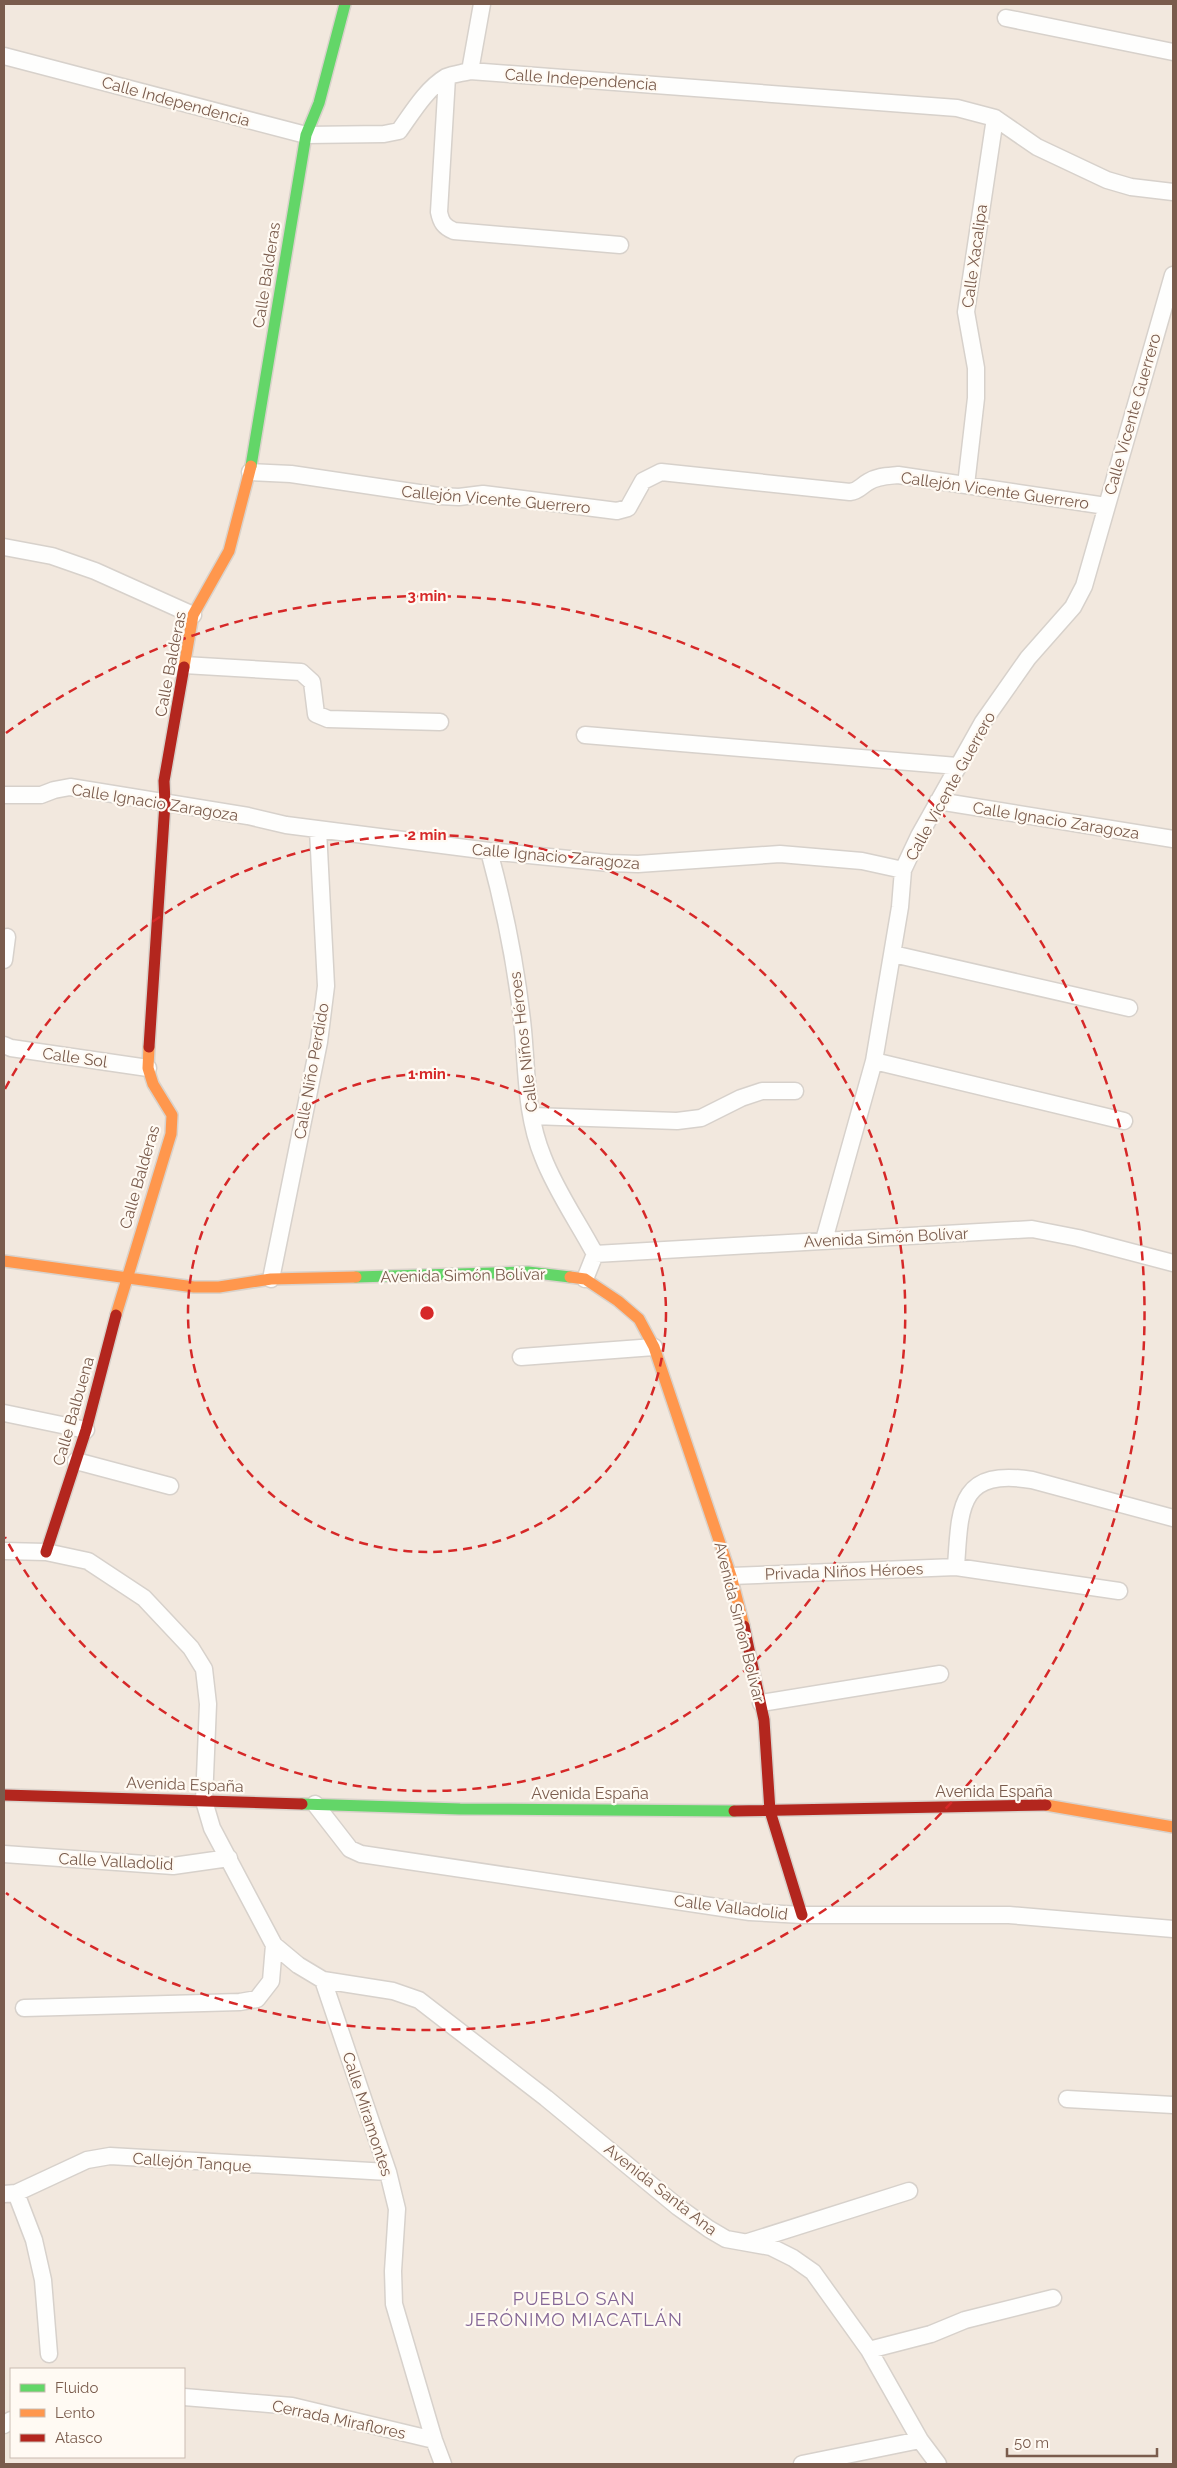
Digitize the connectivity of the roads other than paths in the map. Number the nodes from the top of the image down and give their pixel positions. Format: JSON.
{"nodes":[{"id":1,"x":345,"y":4,"type":"edge"},
{"id":2,"x":482,"y":4,"type":"edge"},
{"id":3,"x":1006,"y":18,"type":"dead end"},
{"id":4,"x":1173,"y":52,"type":"edge"},
{"id":5,"x":4,"y":56,"type":"edge"},
{"id":6,"x":470,"y":71,"type":"junction"},
{"id":7,"x":447,"y":77,"type":"junction"},
{"id":8,"x":995,"y":118,"type":"junction"},
{"id":9,"x":306,"y":135,"type":"junction"},
{"id":10,"x":1173,"y":192,"type":"edge"},
{"id":11,"x":620,"y":245,"type":"dead end"},
{"id":12,"x":1173,"y":275,"type":"edge"},
{"id":13,"x":250,"y":472,"type":"junction"},
{"id":14,"x":966,"y":485,"type":"junction"},
{"id":15,"x":1106,"y":506,"type":"junction"},
{"id":16,"x":4,"y":547,"type":"edge"},
{"id":17,"x":193,"y":614,"type":"junction"},
{"id":18,"x":184,"y":665,"type":"junction"},
{"id":19,"x":440,"y":722,"type":"dead end"},
{"id":20,"x":585,"y":735,"type":"dead end"},
{"id":21,"x":957,"y":766,"type":"junction"},
{"id":22,"x":4,"y":795,"type":"edge"},
{"id":23,"x":938,"y":802,"type":"junction"},
{"id":24,"x":165,"y":803,"type":"junction"},
{"id":25,"x":318,"y":830,"type":"junction"},
{"id":26,"x":1173,"y":838,"type":"edge"},
{"id":27,"x":488,"y":851,"type":"junction"},
{"id":28,"x":903,"y":870,"type":"junction"},
{"id":29,"x":7,"y":938,"type":"dead end"},
{"id":30,"x":892,"y":954,"type":"junction"},
{"id":31,"x":4,"y":960,"type":"edge"},
{"id":32,"x":1129,"y":1008,"type":"dead end"},
{"id":33,"x":4,"y":1045,"type":"edge"},
{"id":34,"x":874,"y":1061,"type":"junction"},
{"id":35,"x":148,"y":1068,"type":"junction"},
{"id":36,"x":795,"y":1091,"type":"dead end"},
{"id":37,"x":532,"y":1116,"type":"junction"},
{"id":38,"x":1124,"y":1122,"type":"dead end"},
{"id":39,"x":824,"y":1240,"type":"junction"},
{"id":40,"x":595,"y":1254,"type":"junction"},
{"id":41,"x":4,"y":1262,"type":"edge"},
{"id":42,"x":1173,"y":1263,"type":"edge"},
{"id":43,"x":126,"y":1278,"type":"junction"},
{"id":44,"x":271,"y":1279,"type":"junction"},
{"id":45,"x":585,"y":1279,"type":"junction"},
{"id":46,"x":654,"y":1348,"type":"junction"},
{"id":47,"x":521,"y":1357,"type":"dead end"},
{"id":48,"x":4,"y":1413,"type":"edge"},
{"id":49,"x":86,"y":1430,"type":"junction"},
{"id":50,"x":76,"y":1461,"type":"junction"},
{"id":51,"x":170,"y":1486,"type":"dead end"},
{"id":52,"x":1173,"y":1518,"type":"edge"},
{"id":53,"x":4,"y":1551,"type":"edge"},
{"id":54,"x":46,"y":1552,"type":"junction"},
{"id":55,"x":956,"y":1567,"type":"junction"},
{"id":56,"x":731,"y":1576,"type":"junction"},
{"id":57,"x":1119,"y":1591,"type":"dead end"},
{"id":58,"x":940,"y":1674,"type":"dead end"},
{"id":59,"x":761,"y":1703,"type":"junction"},
{"id":60,"x":4,"y":1795,"type":"edge"},
{"id":61,"x":204,"y":1802,"type":"junction"},
{"id":62,"x":315,"y":1804,"type":"junction"},
{"id":63,"x":770,"y":1811,"type":"junction"},
{"id":64,"x":1173,"y":1827,"type":"edge"},
{"id":65,"x":4,"y":1854,"type":"edge"},
{"id":66,"x":229,"y":1858,"type":"junction"},
{"id":67,"x":802,"y":1915,"type":"junction"},
{"id":68,"x":1173,"y":1929,"type":"edge"},
{"id":69,"x":274,"y":1945,"type":"junction"},
{"id":70,"x":322,"y":1980,"type":"junction"},
{"id":71,"x":24,"y":2008,"type":"dead end"},
{"id":72,"x":1067,"y":2099,"type":"dead end"},
{"id":73,"x":1173,"y":2105,"type":"edge"},
{"id":74,"x":388,"y":2172,"type":"junction"},
{"id":75,"x":909,"y":2191,"type":"dead end"},
{"id":76,"x":10,"y":2193,"type":"edge"},
{"id":77,"x":746,"y":2242,"type":"junction"},
{"id":78,"x":1053,"y":2298,"type":"dead end"},
{"id":79,"x":869,"y":2350,"type":"junction"},
{"id":80,"x":49,"y":2354,"type":"dead end"},
{"id":81,"x":185,"y":2397,"type":"edge"},
{"id":82,"x":434,"y":2440,"type":"junction"},
{"id":83,"x":920,"y":2440,"type":"junction"},
{"id":84,"x":443,"y":2464,"type":"edge"},
{"id":85,"x":802,"y":2464,"type":"edge"},
{"id":86,"x":938,"y":2464,"type":"edge"}],
"edges":[{"from":1,"to":9,"type":"street","name":"Calle Balderas"},
{"from":2,"to":6,"type":"street"},
{"from":3,"to":4,"type":"street"},
{"from":5,"to":9,"type":"street","name":"Calle Independencia"},
{"from":6,"to":7,"type":"street","name":"Calle Independencia"},
{"from":6,"to":8,"type":"street","name":"Calle Independencia"},
{"from":7,"to":9,"type":"street","name":"Calle Independencia"},
{"from":7,"to":11,"type":"street"},
{"from":8,"to":10,"type":"street","name":"Calle Independencia"},
{"from":8,"to":14,"type":"street","name":"Calle Xacalipa"},
{"from":9,"to":13,"type":"street","name":"Calle Balderas"},
{"from":12,"to":15,"type":"street","name":"Calle Vicente Guerrero"},
{"from":13,"to":14,"type":"street","name":"Callejón Vicente Guerrero"},
{"from":13,"to":17,"type":"street","name":"Calle Balderas"},
{"from":14,"to":15,"type":"street","name":"Callejón Vicente Guerrero"},
{"from":15,"to":21,"type":"street","name":"Calle Vicente Guerrero"},
{"from":16,"to":17,"type":"street"},
{"from":17,"to":18,"type":"street","name":"Calle Balderas"},
{"from":18,"to":19,"type":"street"},
{"from":18,"to":24,"type":"street","name":"Calle Balderas"},
{"from":20,"to":21,"type":"street"},
{"from":21,"to":23,"type":"street","name":"Calle Vicente Guerrero"},
{"from":22,"to":24,"type":"street","name":"Calle Ignacio Zaragoza"},
{"from":23,"to":26,"type":"street","name":"Calle Ignacio Zaragoza"},
{"from":23,"to":28,"type":"street","name":"Calle Vicente Guerrero"},
{"from":24,"to":25,"type":"street","name":"Calle Ignacio Zaragoza"},
{"from":24,"to":35,"type":"street","name":"Calle Balderas"},
{"from":25,"to":27,"type":"street","name":"Calle Ignacio Zaragoza"},
{"from":25,"to":44,"type":"street","name":"Calle Niño Perdido"},
{"from":27,"to":28,"type":"street","name":"Calle Ignacio Zaragoza"},
{"from":27,"to":37,"type":"street","name":"Calle Niños Héroes"},
{"from":28,"to":30,"type":"street","name":"Calle Vicente Guerrero"},
{"from":29,"to":31,"type":"street"},
{"from":30,"to":32,"type":"street"},
{"from":30,"to":34,"type":"street","name":"Calle Vicente Guerrero"},
{"from":33,"to":35,"type":"street","name":"Calle Sol"},
{"from":34,"to":38,"type":"street"},
{"from":34,"to":39,"type":"street","name":"Calle Vicente Guerrero"},
{"from":35,"to":43,"type":"street","name":"Calle Balderas"},
{"from":36,"to":37,"type":"street"},
{"from":37,"to":40,"type":"street","name":"Calle Niños Héroes"},
{"from":39,"to":40,"type":"street","name":"Avenida Simón Bolívar"},
{"from":39,"to":42,"type":"street","name":"Avenida Simón Bolívar"},
{"from":40,"to":45,"type":"street"},
{"from":41,"to":43,"type":"street","name":"Avenida Simón Bolívar"},
{"from":43,"to":44,"type":"street","name":"Avenida Simón Bolívar"},
{"from":43,"to":49,"type":"street","name":"Calle Balbuena"},
{"from":44,"to":45,"type":"street","name":"Avenida Simón Bolívar"},
{"from":45,"to":46,"type":"street","name":"Avenida Simón Bolívar"},
{"from":46,"to":47,"type":"street"},
{"from":46,"to":56,"type":"street","name":"Avenida Simón Bolívar"},
{"from":48,"to":49,"type":"street"},
{"from":49,"to":50,"type":"street","name":"Calle Balbuena"},
{"from":50,"to":51,"type":"street"},
{"from":50,"to":54,"type":"street","name":"Calle Balbuena"},
{"from":52,"to":55,"type":"street"},
{"from":53,"to":54,"type":"street"},
{"from":54,"to":61,"type":"street"},
{"from":55,"to":56,"type":"street","name":"Privada Niños Héroes"},
{"from":55,"to":57,"type":"street","name":"Privada Niños Héroes"},
{"from":56,"to":59,"type":"street","name":"Avenida Simón Bolívar"},
{"from":58,"to":59,"type":"street"},
{"from":59,"to":63,"type":"street","name":"Avenida Simón Bolívar"},
{"from":60,"to":61,"type":"street","name":"Avenida España"},
{"from":61,"to":62,"type":"street","name":"Avenida España"},
{"from":61,"to":66,"type":"street"},
{"from":62,"to":63,"type":"street","name":"Avenida España"},
{"from":62,"to":67,"type":"street","name":"Calle Valladolid"},
{"from":63,"to":64,"type":"street","name":"Avenida España"},
{"from":63,"to":67,"type":"street","name":"Avenida Simón Bolívar"},
{"from":65,"to":66,"type":"street","name":"Calle Valladolid"},
{"from":66,"to":69,"type":"street"},
{"from":67,"to":68,"type":"street","name":"Calle Valladolid"},
{"from":69,"to":70,"type":"street"},
{"from":69,"to":71,"type":"street"},
{"from":70,"to":74,"type":"street","name":"Calle Miramontes"},
{"from":70,"to":77,"type":"street","name":"Avenida Santa Ana"},
{"from":72,"to":73,"type":"street"},
{"from":74,"to":76,"type":"street","name":"Callejón Tanque"},
{"from":74,"to":82,"type":"street","name":"Calle Miramontes"},
{"from":75,"to":77,"type":"street"},
{"from":76,"to":80,"type":"street"},
{"from":77,"to":79,"type":"street","name":"Avenida Santa Ana"},
{"from":78,"to":79,"type":"street"},
{"from":79,"to":83,"type":"street","name":"Avenida Santa Ana"},
{"from":81,"to":82,"type":"street","name":"Cerrada Miraflores"},
{"from":82,"to":84,"type":"street","name":"Calle Miramontes"},
{"from":83,"to":85,"type":"street"},
{"from":83,"to":86,"type":"street","name":"Avenida Santa Ana"}]}
